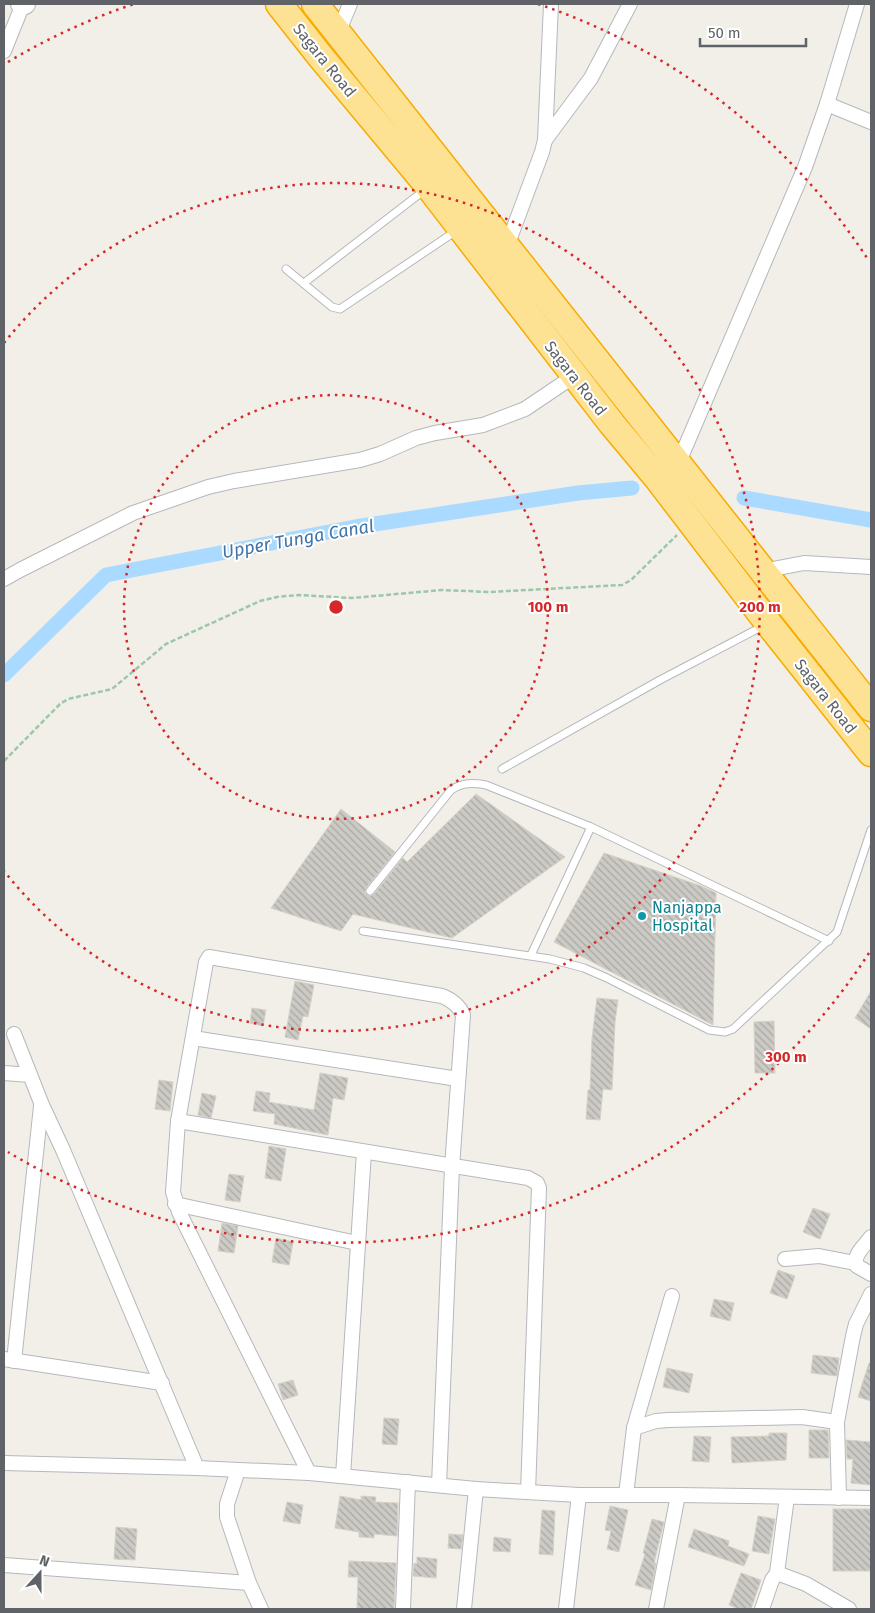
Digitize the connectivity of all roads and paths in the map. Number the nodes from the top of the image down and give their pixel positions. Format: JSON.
{"nodes":[{"id":1,"x":23,"y":4,"type":"edge"},
{"id":2,"x":279,"y":4,"type":"edge"},
{"id":3,"x":315,"y":4,"type":"edge"},
{"id":4,"x":350,"y":4,"type":"edge"},
{"id":5,"x":550,"y":4,"type":"edge"},
{"id":6,"x":630,"y":4,"type":"edge"},
{"id":7,"x":857,"y":4,"type":"edge"},
{"id":8,"x":338,"y":33,"type":"junction"},
{"id":9,"x":4,"y":51,"type":"edge"},
{"id":10,"x":827,"y":104,"type":"junction"},
{"id":11,"x":871,"y":122,"type":"edge"},
{"id":12,"x":545,"y":140,"type":"junction"},
{"id":13,"x":430,"y":187,"type":"junction"},
{"id":14,"x":460,"y":228,"type":"junction"},
{"id":15,"x":507,"y":246,"type":"junction"},
{"id":16,"x":286,"y":269,"type":"dead end"},
{"id":17,"x":304,"y":283,"type":"junction"},
{"id":18,"x":574,"y":376,"type":"junction"},
{"id":19,"x":668,"y":471,"type":"junction"},
{"id":20,"x":693,"y":524,"type":"junction"},
{"id":21,"x":871,"y":567,"type":"edge"},
{"id":22,"x":763,"y":571,"type":"junction"},
{"id":23,"x":4,"y":579,"type":"edge"},
{"id":24,"x":768,"y":623,"type":"junction"},
{"id":25,"x":871,"y":708,"type":"edge"},
{"id":26,"x":871,"y":753,"type":"edge"},
{"id":27,"x":4,"y":761,"type":"edge"},
{"id":28,"x":502,"y":769,"type":"dead end"},
{"id":29,"x":591,"y":827,"type":"junction"},
{"id":30,"x":871,"y":830,"type":"edge"},
{"id":31,"x":370,"y":891,"type":"dead end"},
{"id":32,"x":363,"y":931,"type":"dead end"},
{"id":33,"x":829,"y":941,"type":"junction"},
{"id":34,"x":531,"y":955,"type":"junction"},
{"id":35,"x":14,"y":1034,"type":"dead end"},
{"id":36,"x":193,"y":1038,"type":"junction"},
{"id":37,"x":4,"y":1073,"type":"edge"},
{"id":38,"x":30,"y":1076,"type":"junction"},
{"id":39,"x":458,"y":1079,"type":"junction"},
{"id":40,"x":42,"y":1105,"type":"junction"},
{"id":41,"x":178,"y":1121,"type":"junction"},
{"id":42,"x":364,"y":1152,"type":"junction"},
{"id":43,"x":452,"y":1166,"type":"junction"},
{"id":44,"x":175,"y":1204,"type":"junction"},
{"id":45,"x":871,"y":1237,"type":"edge"},
{"id":46,"x":357,"y":1243,"type":"junction"},
{"id":47,"x":785,"y":1259,"type":"dead end"},
{"id":48,"x":856,"y":1263,"type":"junction"},
{"id":49,"x":871,"y":1274,"type":"edge"},
{"id":50,"x":871,"y":1294,"type":"edge"},
{"id":51,"x":672,"y":1296,"type":"dead end"},
{"id":52,"x":9,"y":1360,"type":"edge"},
{"id":53,"x":162,"y":1383,"type":"junction"},
{"id":54,"x":837,"y":1422,"type":"junction"},
{"id":55,"x":634,"y":1428,"type":"junction"},
{"id":56,"x":4,"y":1462,"type":"edge"},
{"id":57,"x":198,"y":1468,"type":"junction"},
{"id":58,"x":238,"y":1470,"type":"junction"},
{"id":59,"x":309,"y":1473,"type":"junction"},
{"id":60,"x":343,"y":1476,"type":"junction"},
{"id":61,"x":408,"y":1482,"type":"junction"},
{"id":62,"x":439,"y":1485,"type":"junction"},
{"id":63,"x":476,"y":1489,"type":"junction"},
{"id":64,"x":528,"y":1492,"type":"junction"},
{"id":65,"x":579,"y":1495,"type":"junction"},
{"id":66,"x":626,"y":1495,"type":"junction"},
{"id":67,"x":678,"y":1495,"type":"junction"},
{"id":68,"x":787,"y":1497,"type":"junction"},
{"id":69,"x":839,"y":1498,"type":"junction"},
{"id":70,"x":871,"y":1498,"type":"edge"},
{"id":71,"x":4,"y":1565,"type":"edge"},
{"id":72,"x":777,"y":1573,"type":"junction"},
{"id":73,"x":249,"y":1583,"type":"junction"},
{"id":74,"x":261,"y":1609,"type":"edge"},
{"id":75,"x":403,"y":1609,"type":"edge"},
{"id":76,"x":464,"y":1609,"type":"edge"},
{"id":77,"x":566,"y":1609,"type":"edge"},
{"id":78,"x":656,"y":1609,"type":"edge"},
{"id":79,"x":762,"y":1609,"type":"edge"},
{"id":80,"x":849,"y":1609,"type":"edge"}],
"edges":[{"from":1,"to":9,"type":"street"},
{"from":2,"to":13,"type":"highway","name":"Sagara Road"},
{"from":3,"to":8,"type":"highway","name":"Sagara Road"},
{"from":4,"to":8,"type":"street"},
{"from":5,"to":12,"type":"street"},
{"from":6,"to":12,"type":"street"},
{"from":7,"to":10,"type":"street"},
{"from":8,"to":15,"type":"highway","name":"Sagara Road"},
{"from":10,"to":11,"type":"street"},
{"from":10,"to":19,"type":"street"},
{"from":12,"to":15,"type":"street"},
{"from":13,"to":14,"type":"highway","name":"Sagara Road"},
{"from":13,"to":17,"type":"lane"},
{"from":14,"to":17,"type":"lane"},
{"from":14,"to":18,"type":"highway","name":"Sagara Road"},
{"from":15,"to":19,"type":"highway","name":"Sagara Road"},
{"from":16,"to":17,"type":"lane"},
{"from":18,"to":19,"type":"highway","name":"Sagara Road"},
{"from":18,"to":23,"type":"street"},
{"from":19,"to":20,"type":"highway","name":"Sagara Road"},
{"from":19,"to":22,"type":"highway","name":"Sagara Road"},
{"from":20,"to":24,"type":"highway","name":"Sagara Road"},
{"from":20,"to":27,"type":"path"},
{"from":21,"to":22,"type":"street"},
{"from":22,"to":25,"type":"highway","name":"Sagara Road"},
{"from":24,"to":26,"type":"highway","name":"Sagara Road"},
{"from":24,"to":28,"type":"lane"},
{"from":29,"to":31,"type":"lane"},
{"from":29,"to":33,"type":"lane"},
{"from":29,"to":34,"type":"lane"},
{"from":30,"to":33,"type":"lane"},
{"from":32,"to":34,"type":"lane"},
{"from":33,"to":34,"type":"lane"},
{"from":35,"to":38,"type":"street"},
{"from":36,"to":39,"type":"street"},
{"from":36,"to":39,"type":"street"},
{"from":36,"to":41,"type":"street"},
{"from":37,"to":38,"type":"street"},
{"from":38,"to":40,"type":"street"},
{"from":39,"to":43,"type":"street"},
{"from":40,"to":52,"type":"street"},
{"from":40,"to":53,"type":"street"},
{"from":41,"to":42,"type":"street"},
{"from":41,"to":44,"type":"street"},
{"from":42,"to":43,"type":"street"},
{"from":42,"to":46,"type":"street"},
{"from":43,"to":62,"type":"street"},
{"from":43,"to":64,"type":"street"},
{"from":44,"to":46,"type":"street"},
{"from":44,"to":59,"type":"street"},
{"from":45,"to":48,"type":"street"},
{"from":46,"to":60,"type":"street"},
{"from":47,"to":48,"type":"street"},
{"from":48,"to":49,"type":"street"},
{"from":50,"to":54,"type":"street"},
{"from":51,"to":55,"type":"street"},
{"from":52,"to":53,"type":"street"},
{"from":53,"to":57,"type":"street"},
{"from":54,"to":55,"type":"street"},
{"from":54,"to":69,"type":"street"},
{"from":55,"to":66,"type":"street"},
{"from":56,"to":57,"type":"street"},
{"from":57,"to":58,"type":"street"},
{"from":58,"to":59,"type":"street"},
{"from":58,"to":73,"type":"street"},
{"from":59,"to":60,"type":"street"},
{"from":60,"to":61,"type":"street"},
{"from":61,"to":62,"type":"street"},
{"from":61,"to":75,"type":"street"},
{"from":62,"to":63,"type":"street"},
{"from":63,"to":64,"type":"street"},
{"from":63,"to":76,"type":"street"},
{"from":64,"to":65,"type":"street"},
{"from":65,"to":66,"type":"street"},
{"from":65,"to":77,"type":"street"},
{"from":66,"to":67,"type":"street"},
{"from":67,"to":68,"type":"street"},
{"from":67,"to":78,"type":"street"},
{"from":68,"to":69,"type":"street"},
{"from":68,"to":72,"type":"street"},
{"from":69,"to":70,"type":"street"},
{"from":71,"to":73,"type":"street"},
{"from":72,"to":79,"type":"street"},
{"from":72,"to":80,"type":"street"},
{"from":73,"to":74,"type":"street"}]}
